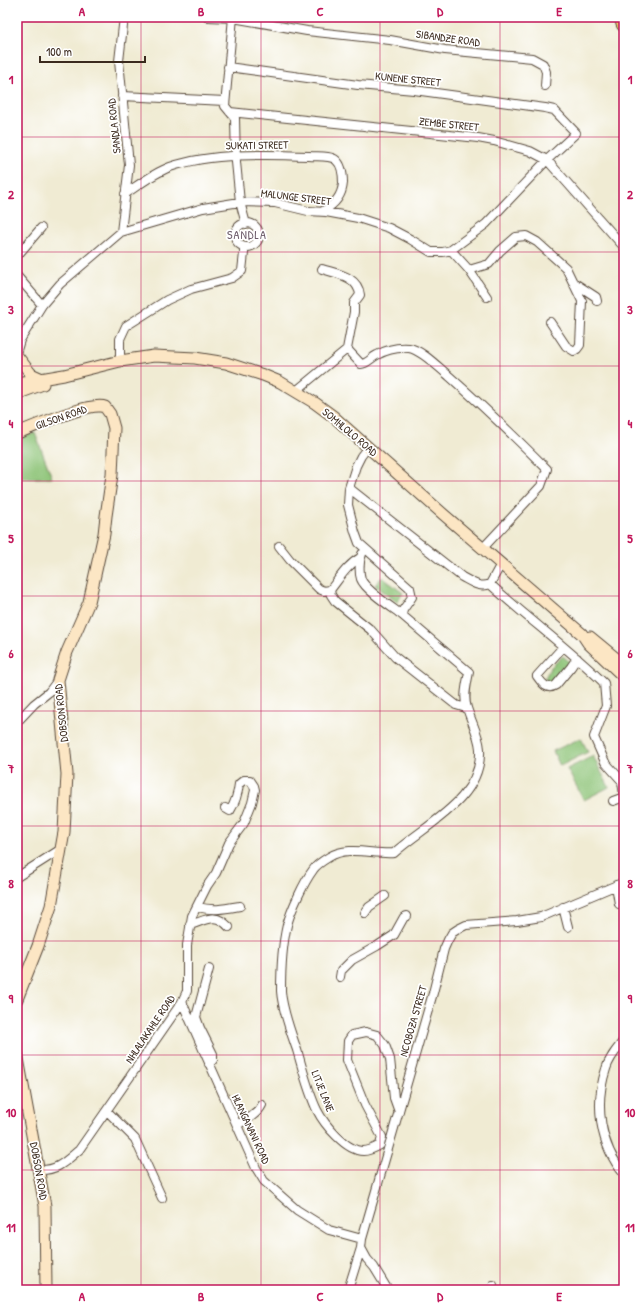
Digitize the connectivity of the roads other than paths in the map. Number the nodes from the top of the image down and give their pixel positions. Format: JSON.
{"nodes":[{"id":1,"x":124,"y":17,"type":"edge"},
{"id":2,"x":208,"y":17,"type":"edge"},
{"id":3,"x":622,"y":17,"type":"edge"},
{"id":4,"x":233,"y":18,"type":"edge"},
{"id":5,"x":624,"y":24,"type":"edge"},
{"id":6,"x":228,"y":67,"type":"junction"},
{"id":7,"x":546,"y":86,"type":"dead end"},
{"id":8,"x":122,"y":96,"type":"junction"},
{"id":9,"x":224,"y":101,"type":"junction"},
{"id":10,"x":230,"y":112,"type":"junction"},
{"id":11,"x":236,"y":156,"type":"junction"},
{"id":12,"x":547,"y":160,"type":"junction"},
{"id":13,"x":126,"y":194,"type":"junction"},
{"id":14,"x":240,"y":202,"type":"junction"},
{"id":15,"x":322,"y":211,"type":"junction"},
{"id":16,"x":246,"y":224,"type":"junction"},
{"id":17,"x":42,"y":228,"type":"dead end"},
{"id":18,"x":121,"y":232,"type":"junction"},
{"id":19,"x":244,"y":247,"type":"junction"},
{"id":20,"x":624,"y":247,"type":"edge"},
{"id":21,"x":451,"y":250,"type":"junction"},
{"id":22,"x":17,"y":256,"type":"edge"},
{"id":23,"x":322,"y":269,"type":"dead end"},
{"id":24,"x":468,"y":270,"type":"junction"},
{"id":25,"x":17,"y":276,"type":"edge"},
{"id":26,"x":572,"y":282,"type":"junction"},
{"id":27,"x":487,"y":297,"type":"dead end"},
{"id":28,"x":597,"y":302,"type":"dead end"},
{"id":29,"x":42,"y":305,"type":"junction"},
{"id":30,"x":550,"y":322,"type":"dead end"},
{"id":31,"x":348,"y":349,"type":"junction"},
{"id":32,"x":17,"y":350,"type":"edge"},
{"id":33,"x":17,"y":356,"type":"edge"},
{"id":34,"x":120,"y":361,"type":"junction"},
{"id":35,"x":64,"y":375,"type":"junction"},
{"id":36,"x":42,"y":379,"type":"junction"},
{"id":37,"x":17,"y":389,"type":"edge"},
{"id":38,"x":296,"y":391,"type":"junction"},
{"id":39,"x":105,"y":407,"type":"joint"},
{"id":40,"x":17,"y":433,"type":"edge"},
{"id":41,"x":368,"y":447,"type":"junction"},
{"id":42,"x":349,"y":488,"type":"junction"},
{"id":43,"x":279,"y":546,"type":"dead end"},
{"id":44,"x":364,"y":548,"type":"junction"},
{"id":45,"x":483,"y":548,"type":"junction"},
{"id":46,"x":360,"y":558,"type":"junction"},
{"id":47,"x":501,"y":564,"type":"junction"},
{"id":48,"x":490,"y":584,"type":"junction"},
{"id":49,"x":330,"y":590,"type":"junction"},
{"id":50,"x":402,"y":615,"type":"junction"},
{"id":51,"x":582,"y":634,"type":"junction"},
{"id":52,"x":563,"y":647,"type":"junction"},
{"id":53,"x":576,"y":658,"type":"junction"},
{"id":54,"x":624,"y":665,"type":"edge"},
{"id":55,"x":624,"y":677,"type":"edge"},
{"id":56,"x":58,"y":680,"type":"junction"},
{"id":57,"x":466,"y":708,"type":"junction"},
{"id":58,"x":17,"y":722,"type":"edge"},
{"id":59,"x":624,"y":796,"type":"edge"},
{"id":60,"x":613,"y":801,"type":"dead end"},
{"id":61,"x":225,"y":808,"type":"dead end"},
{"id":62,"x":61,"y":849,"type":"junction"},
{"id":63,"x":17,"y":877,"type":"edge"},
{"id":64,"x":624,"y":882,"type":"edge"},
{"id":65,"x":616,"y":885,"type":"junction"},
{"id":66,"x":385,"y":896,"type":"dead end"},
{"id":67,"x":619,"y":904,"type":"dead end"},
{"id":68,"x":240,"y":906,"type":"dead end"},
{"id":69,"x":196,"y":907,"type":"junction"},
{"id":70,"x":562,"y":907,"type":"junction"},
{"id":71,"x":365,"y":913,"type":"dead end"},
{"id":72,"x":407,"y":916,"type":"dead end"},
{"id":73,"x":190,"y":925,"type":"junction"},
{"id":74,"x":229,"y":927,"type":"dead end"},
{"id":75,"x":568,"y":927,"type":"dead end"},
{"id":76,"x":209,"y":969,"type":"dead end"},
{"id":77,"x":340,"y":977,"type":"dead end"},
{"id":78,"x":17,"y":999,"type":"edge"},
{"id":79,"x":182,"y":1002,"type":"junction"},
{"id":80,"x":624,"y":1040,"type":"edge"},
{"id":81,"x":17,"y":1053,"type":"edge"},
{"id":82,"x":209,"y":1064,"type":"junction"},
{"id":83,"x":262,"y":1104,"type":"dead end"},
{"id":84,"x":107,"y":1111,"type":"junction"},
{"id":85,"x":398,"y":1112,"type":"junction"},
{"id":86,"x":237,"y":1125,"type":"junction"},
{"id":87,"x":39,"y":1170,"type":"junction"},
{"id":88,"x":624,"y":1174,"type":"edge"},
{"id":89,"x":162,"y":1198,"type":"dead end"},
{"id":90,"x":362,"y":1239,"type":"junction"},
{"id":91,"x":361,"y":1248,"type":"junction"},
{"id":92,"x":46,"y":1290,"type":"edge"},
{"id":93,"x":348,"y":1290,"type":"edge"},
{"id":94,"x":388,"y":1290,"type":"edge"}],
"edges":[{"from":1,"to":8,"type":"street","name":"SANDLA ROAD"},
{"from":2,"to":4,"type":"street","name":"SIBANDZE ROAD"},
{"from":3,"to":5,"type":"highway"},
{"from":4,"to":6,"type":"street"},
{"from":4,"to":7,"type":"street","name":"SIBANDZE ROAD"},
{"from":6,"to":9,"type":"street"},
{"from":6,"to":12,"type":"street","name":"KUNENE STREET"},
{"from":8,"to":9,"type":"street"},
{"from":8,"to":13,"type":"street","name":"SANDLA ROAD"},
{"from":9,"to":10,"type":"street"},
{"from":10,"to":11,"type":"street"},
{"from":10,"to":12,"type":"street","name":"ZEMBE STREET"},
{"from":11,"to":13,"type":"street","name":"SUKATI STREET"},
{"from":11,"to":14,"type":"street"},
{"from":11,"to":15,"type":"street","name":"SUKATI STREET"},
{"from":12,"to":20,"type":"street","name":"ZEMBE STREET"},
{"from":12,"to":21,"type":"street"},
{"from":13,"to":18,"type":"street","name":"SANDLA ROAD"},
{"from":14,"to":15,"type":"street","name":"MALUNGE STREET"},
{"from":14,"to":16,"type":"street"},
{"from":14,"to":18,"type":"street","name":"MALUNGE STREET"},
{"from":15,"to":21,"type":"street","name":"MALUNGE STREET"},
{"from":16,"to":19,"type":"street"},
{"from":16,"to":19,"type":"street"},
{"from":17,"to":22,"type":"street"},
{"from":18,"to":29,"type":"street","name":"MALUNGE STREET"},
{"from":19,"to":34,"type":"street"},
{"from":21,"to":24,"type":"street"},
{"from":23,"to":31,"type":"street"},
{"from":24,"to":26,"type":"street"},
{"from":24,"to":27,"type":"street"},
{"from":25,"to":29,"type":"street"},
{"from":26,"to":28,"type":"street"},
{"from":26,"to":30,"type":"street"},
{"from":29,"to":32,"type":"street","name":"MALUNGE STREET"},
{"from":31,"to":38,"type":"street"},
{"from":31,"to":45,"type":"street"},
{"from":33,"to":36,"type":"street"},
{"from":34,"to":35,"type":"street","name":"SOMHLOLO ROAD"},
{"from":34,"to":38,"type":"street","name":"SOMHLOLO ROAD"},
{"from":35,"to":36,"type":"street","name":"SOMHLOLO ROAD"},
{"from":35,"to":37,"type":"street","name":"SOMHLOLO ROAD"},
{"from":36,"to":37,"type":"street","name":"SOMHLOLO ROAD"},
{"from":38,"to":41,"type":"street","name":"SOMHLOLO ROAD"},
{"from":39,"to":40,"type":"street","name":"GILSON ROAD"},
{"from":39,"to":56,"type":"street","name":"DOBSON ROAD"},
{"from":41,"to":42,"type":"street"},
{"from":41,"to":45,"type":"street","name":"SOMHLOLO ROAD"},
{"from":42,"to":44,"type":"street"},
{"from":42,"to":48,"type":"street"},
{"from":43,"to":49,"type":"street"},
{"from":44,"to":46,"type":"street"},
{"from":44,"to":50,"type":"street"},
{"from":45,"to":47,"type":"street","name":"SOMHLOLO ROAD"},
{"from":46,"to":49,"type":"street"},
{"from":46,"to":50,"type":"street"},
{"from":47,"to":48,"type":"street"},
{"from":47,"to":51,"type":"street","name":"SOMHLOLO ROAD"},
{"from":48,"to":52,"type":"street"},
{"from":49,"to":57,"type":"street"},
{"from":50,"to":57,"type":"street"},
{"from":51,"to":54,"type":"street","name":"SOMHLOLO ROAD"},
{"from":51,"to":55,"type":"street","name":"SOMHLOLO ROAD"},
{"from":52,"to":53,"type":"street"},
{"from":52,"to":53,"type":"street"},
{"from":53,"to":59,"type":"street"},
{"from":56,"to":58,"type":"street"},
{"from":56,"to":62,"type":"street","name":"DOBSON ROAD"},
{"from":57,"to":85,"type":"street","name":"LITJE LANE"},
{"from":59,"to":60,"type":"street"},
{"from":61,"to":69,"type":"street","name":"NHLALAKAHLE ROAD"},
{"from":62,"to":63,"type":"street"},
{"from":62,"to":78,"type":"street","name":"DOBSON ROAD"},
{"from":64,"to":65,"type":"street","name":"NCOBOZA STREET"},
{"from":65,"to":67,"type":"street"},
{"from":65,"to":70,"type":"street","name":"NCOBOZA STREET"},
{"from":66,"to":71,"type":"street"},
{"from":68,"to":69,"type":"street"},
{"from":69,"to":73,"type":"street","name":"NHLALAKAHLE ROAD"},
{"from":70,"to":75,"type":"street"},
{"from":70,"to":85,"type":"street","name":"NCOBOZA STREET"},
{"from":72,"to":77,"type":"street"},
{"from":73,"to":74,"type":"street"},
{"from":73,"to":79,"type":"street","name":"NHLALAKAHLE ROAD"},
{"from":76,"to":82,"type":"street"},
{"from":79,"to":82,"type":"street","name":"HLANGANANI ROAD"},
{"from":79,"to":84,"type":"street","name":"NHLALAKAHLE ROAD"},
{"from":80,"to":88,"type":"street"},
{"from":81,"to":87,"type":"street","name":"DOBSON ROAD"},
{"from":82,"to":86,"type":"street","name":"HLANGANANI ROAD"},
{"from":83,"to":86,"type":"street"},
{"from":84,"to":87,"type":"street","name":"NHLALAKAHLE ROAD"},
{"from":84,"to":89,"type":"street"},
{"from":85,"to":90,"type":"street","name":"NCOBOZA STREET"},
{"from":86,"to":90,"type":"street","name":"HLANGANANI ROAD"},
{"from":87,"to":92,"type":"street","name":"DOBSON ROAD"},
{"from":90,"to":91,"type":"street","name":"NCOBOZA STREET"},
{"from":91,"to":93,"type":"street","name":"NCOBOZA STREET"},
{"from":91,"to":94,"type":"street"}]}
